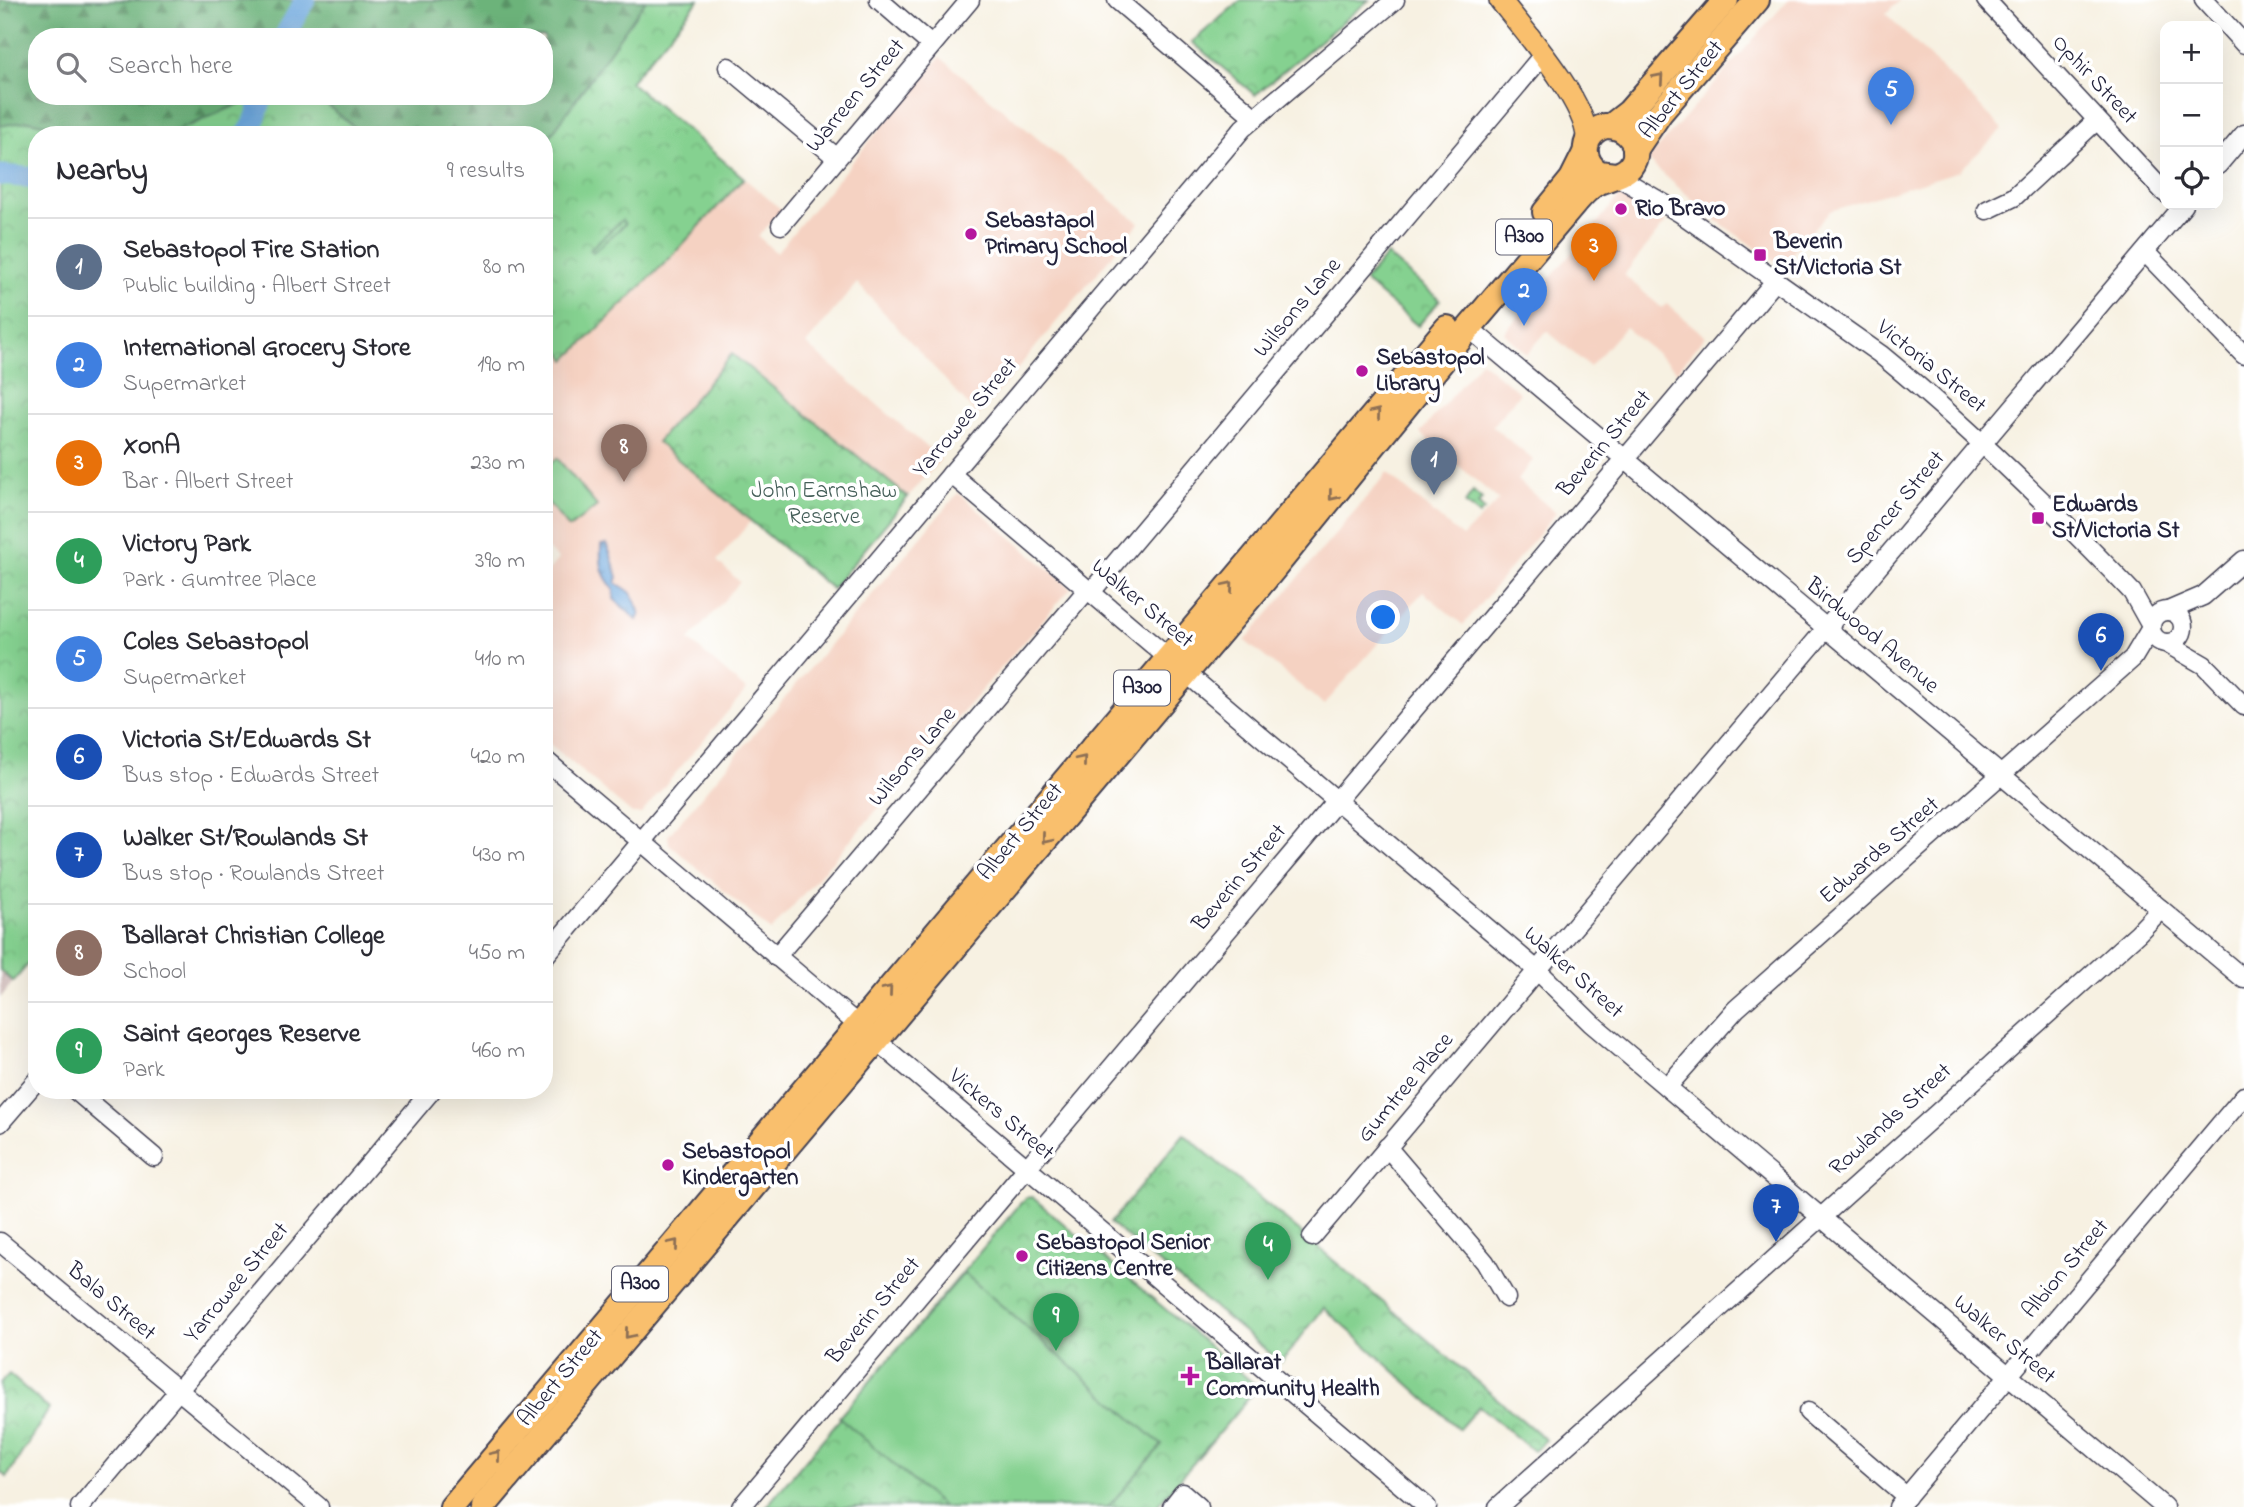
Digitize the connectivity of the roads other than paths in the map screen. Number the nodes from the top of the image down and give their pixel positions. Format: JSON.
{"nodes":[{"id":1,"x":879,"y":0,"type":"edge"},
{"id":2,"x":970,"y":0,"type":"edge"},
{"id":3,"x":1117,"y":0,"type":"edge"},
{"id":4,"x":1395,"y":0,"type":"edge"},
{"id":5,"x":1500,"y":0,"type":"edge"},
{"id":6,"x":1726,"y":0,"type":"edge"},
{"id":7,"x":1757,"y":0,"type":"edge"},
{"id":8,"x":1986,"y":0,"type":"edge"},
{"id":9,"x":2204,"y":0,"type":"edge"},
{"id":10,"x":2244,"y":44,"type":"edge"},
{"id":11,"x":931,"y":45,"type":"junction"},
{"id":12,"x":1548,"y":63,"type":"junction"},
{"id":13,"x":728,"y":67,"type":"dead end"},
{"id":14,"x":1254,"y":117,"type":"junction"},
{"id":15,"x":2097,"y":120,"type":"junction"},
{"id":16,"x":1611,"y":126,"type":"junction"},
{"id":17,"x":2244,"y":134,"type":"edge"},
{"id":18,"x":1586,"y":147,"type":"junction"},
{"id":19,"x":1635,"y":153,"type":"junction"},
{"id":20,"x":836,"y":158,"type":"junction"},
{"id":21,"x":2223,"y":159,"type":"edge"},
{"id":22,"x":1615,"y":176,"type":"junction"},
{"id":23,"x":2160,"y":188,"type":"edge"},
{"id":24,"x":1987,"y":210,"type":"dead end"},
{"id":25,"x":2177,"y":210,"type":"edge"},
{"id":26,"x":1680,"y":213,"type":"junction"},
{"id":27,"x":781,"y":225,"type":"dead end"},
{"id":28,"x":2144,"y":252,"type":"junction"},
{"id":29,"x":1776,"y":280,"type":"junction"},
{"id":30,"x":1469,"y":328,"type":"junction"},
{"id":31,"x":2244,"y":355,"type":"edge"},
{"id":32,"x":1983,"y":442,"type":"junction"},
{"id":33,"x":1625,"y":459,"type":"junction"},
{"id":34,"x":951,"y":474,"type":"junction"},
{"id":35,"x":2244,"y":560,"type":"edge"},
{"id":36,"x":2127,"y":587,"type":"junction"},
{"id":37,"x":1089,"y":591,"type":"junction"},
{"id":38,"x":2203,"y":596,"type":"junction"},
{"id":39,"x":2167,"y":611,"type":"junction"},
{"id":40,"x":2151,"y":627,"type":"junction"},
{"id":41,"x":2184,"y":627,"type":"junction"},
{"id":42,"x":1826,"y":629,"type":"junction"},
{"id":43,"x":2165,"y":643,"type":"junction"},
{"id":44,"x":2133,"y":658,"type":"junction"},
{"id":45,"x":1177,"y":665,"type":"junction"},
{"id":46,"x":2207,"y":668,"type":"junction"},
{"id":47,"x":2244,"y":706,"type":"edge"},
{"id":48,"x":553,"y":767,"type":"edge"},
{"id":49,"x":2000,"y":778,"type":"junction"},
{"id":50,"x":1337,"y":800,"type":"junction"},
{"id":51,"x":642,"y":841,"type":"junction"},
{"id":52,"x":2161,"y":909,"type":"junction"},
{"id":53,"x":553,"y":946,"type":"edge"},
{"id":54,"x":776,"y":957,"type":"junction"},
{"id":55,"x":1538,"y":971,"type":"junction"},
{"id":56,"x":2244,"y":979,"type":"edge"},
{"id":57,"x":868,"y":1034,"type":"junction"},
{"id":58,"x":1667,"y":1087,"type":"junction"},
{"id":59,"x":28,"y":1090,"type":"edge"},
{"id":60,"x":2244,"y":1096,"type":"edge"},
{"id":61,"x":86,"y":1099,"type":"edge"},
{"id":62,"x":424,"y":1099,"type":"edge"},
{"id":63,"x":0,"y":1123,"type":"edge"},
{"id":64,"x":1387,"y":1147,"type":"junction"},
{"id":65,"x":154,"y":1157,"type":"dead end"},
{"id":66,"x":1027,"y":1169,"type":"junction"},
{"id":67,"x":1819,"y":1217,"type":"junction"},
{"id":68,"x":1312,"y":1237,"type":"dead end"},
{"id":69,"x":1,"y":1246,"type":"edge"},
{"id":70,"x":1506,"y":1298,"type":"dead end"},
{"id":71,"x":2008,"y":1375,"type":"junction"},
{"id":72,"x":179,"y":1390,"type":"junction"},
{"id":73,"x":1808,"y":1412,"type":"dead end"},
{"id":74,"x":1903,"y":1502,"type":"edge"},
{"id":75,"x":80,"y":1507,"type":"edge"},
{"id":76,"x":319,"y":1507,"type":"edge"},
{"id":77,"x":452,"y":1507,"type":"edge"},
{"id":78,"x":483,"y":1507,"type":"edge"},
{"id":79,"x":741,"y":1507,"type":"edge"},
{"id":80,"x":1172,"y":1507,"type":"edge"},
{"id":81,"x":1199,"y":1507,"type":"edge"},
{"id":82,"x":1427,"y":1507,"type":"edge"},
{"id":83,"x":1498,"y":1507,"type":"edge"},
{"id":84,"x":2164,"y":1507,"type":"edge"}],
"edges":[{"from":1,"to":11,"type":"street"},
{"from":2,"to":11,"type":"street","name":"Warreen Street"},
{"from":3,"to":14,"type":"street"},
{"from":4,"to":14,"type":"street","name":"Yarrowee Street"},
{"from":5,"to":12,"type":"main road"},
{"from":16,"to":6,"type":"highway","name":"Albert Street","one_way":true},
{"from":7,"to":19,"type":"highway","name":"Albert Street"},
{"from":8,"to":15,"type":"street","name":"Ophir Street"},
{"from":9,"to":10,"type":"street"},
{"from":11,"to":20,"type":"street","name":"Warreen Street"},
{"from":12,"to":16,"type":"main road"},
{"from":12,"to":18,"type":"main road"},
{"from":12,"to":37,"type":"street","name":"Wilsons Lane"},
{"from":13,"to":20,"type":"street"},
{"from":14,"to":34,"type":"street","name":"Yarrowee Street"},
{"from":15,"to":23,"type":"street","name":"Ophir Street"},
{"from":15,"to":24,"type":"street"},
{"from":16,"to":18,"type":"highway"},
{"from":16,"to":19,"type":"highway"},
{"from":17,"to":21,"type":"street"},
{"from":18,"to":22,"type":"highway"},
{"from":45,"to":18,"type":"highway","name":"Albert Street","number":"A300","one_way":true},
{"from":19,"to":22,"type":"highway"},
{"from":19,"to":26,"type":"street","name":"Victoria Street"},
{"from":20,"to":27,"type":"street","name":"Warreen Street"},
{"from":22,"to":26,"type":"street","name":"Victoria Street"},
{"from":22,"to":30,"type":"highway","name":"Albert Street","number":"A300"},
{"from":25,"to":28,"type":"street","name":"Spencer Street"},
{"from":26,"to":29,"type":"street","name":"Victoria Street"},
{"from":28,"to":31,"type":"street"},
{"from":28,"to":32,"type":"street","name":"Spencer Street"},
{"from":29,"to":32,"type":"street","name":"Victoria Street"},
{"from":29,"to":33,"type":"street","name":"Beverin Street"},
{"from":30,"to":33,"type":"street","name":"Birdwood Avenue"},
{"from":30,"to":45,"type":"highway","name":"Albert Street","number":"A300","one_way":true},
{"from":32,"to":36,"type":"street","name":"Victoria Street"},
{"from":32,"to":42,"type":"street","name":"Spencer Street"},
{"from":33,"to":42,"type":"street","name":"Birdwood Avenue"},
{"from":33,"to":50,"type":"street","name":"Beverin Street"},
{"from":34,"to":37,"type":"street","name":"Walker Street"},
{"from":34,"to":51,"type":"street","name":"Yarrowee Street"},
{"from":35,"to":38,"type":"street"},
{"from":36,"to":39,"type":"street","name":"Victoria Street"},
{"from":36,"to":40,"type":"street","name":"Victoria Street"},
{"from":37,"to":45,"type":"street","name":"Walker Street"},
{"from":37,"to":54,"type":"street","name":"Wilsons Lane"},
{"from":38,"to":39,"type":"street"},
{"from":38,"to":41,"type":"street"},
{"from":39,"to":40,"type":"street"},
{"from":39,"to":41,"type":"street"},
{"from":40,"to":43,"type":"street"},
{"from":40,"to":44,"type":"street","name":"Edwards Street"},
{"from":41,"to":43,"type":"street"},
{"from":41,"to":46,"type":"street"},
{"from":42,"to":49,"type":"street","name":"Birdwood Avenue"},
{"from":42,"to":55,"type":"street","name":"Spencer Street"},
{"from":43,"to":44,"type":"street","name":"Edwards Street"},
{"from":43,"to":46,"type":"street"},
{"from":44,"to":49,"type":"street","name":"Edwards Street"},
{"from":45,"to":50,"type":"street","name":"Walker Street"},
{"from":45,"to":57,"type":"highway","name":"Albert Street","number":"A300"},
{"from":46,"to":47,"type":"street"},
{"from":48,"to":51,"type":"street","name":"Vickers Street"},
{"from":49,"to":52,"type":"street","name":"Birdwood Avenue"},
{"from":49,"to":58,"type":"street","name":"Edwards Street"},
{"from":50,"to":55,"type":"street","name":"Walker Street"},
{"from":50,"to":66,"type":"street","name":"Beverin Street"},
{"from":51,"to":53,"type":"street","name":"Yarrowee Street"},
{"from":51,"to":54,"type":"street","name":"Vickers Street"},
{"from":52,"to":56,"type":"street","name":"Birdwood Avenue"},
{"from":52,"to":67,"type":"street","name":"Rowlands Street"},
{"from":54,"to":57,"type":"street","name":"Vickers Street"},
{"from":55,"to":58,"type":"street","name":"Walker Street"},
{"from":55,"to":64,"type":"street","name":"Gumtree Place"},
{"from":57,"to":66,"type":"street","name":"Vickers Street"},
{"from":77,"to":57,"type":"highway","name":"Albert Street","number":"A300","one_way":true},
{"from":57,"to":78,"type":"highway","name":"Albert Street","number":"A300","one_way":true},
{"from":58,"to":67,"type":"street","name":"Walker Street"},
{"from":59,"to":63,"type":"street"},
{"from":60,"to":71,"type":"street","name":"Albion Street"},
{"from":61,"to":65,"type":"street"},
{"from":62,"to":72,"type":"street","name":"Yarrowee Street"},
{"from":64,"to":68,"type":"street","name":"Gumtree Place"},
{"from":64,"to":70,"type":"street"},
{"from":66,"to":79,"type":"street","name":"Beverin Street"},
{"from":66,"to":82,"type":"street","name":"Vickers Street"},
{"from":67,"to":71,"type":"street","name":"Walker Street"},
{"from":67,"to":83,"type":"street","name":"Rowlands Street"},
{"from":69,"to":72,"type":"street","name":"Bala Street"},
{"from":71,"to":74,"type":"street","name":"Albion Street"},
{"from":71,"to":84,"type":"street","name":"Walker Street"},
{"from":72,"to":75,"type":"street","name":"Yarrowee Street"},
{"from":72,"to":76,"type":"street","name":"Bala Street"},
{"from":73,"to":74,"type":"street"},
{"from":80,"to":81,"type":"street"}]}
